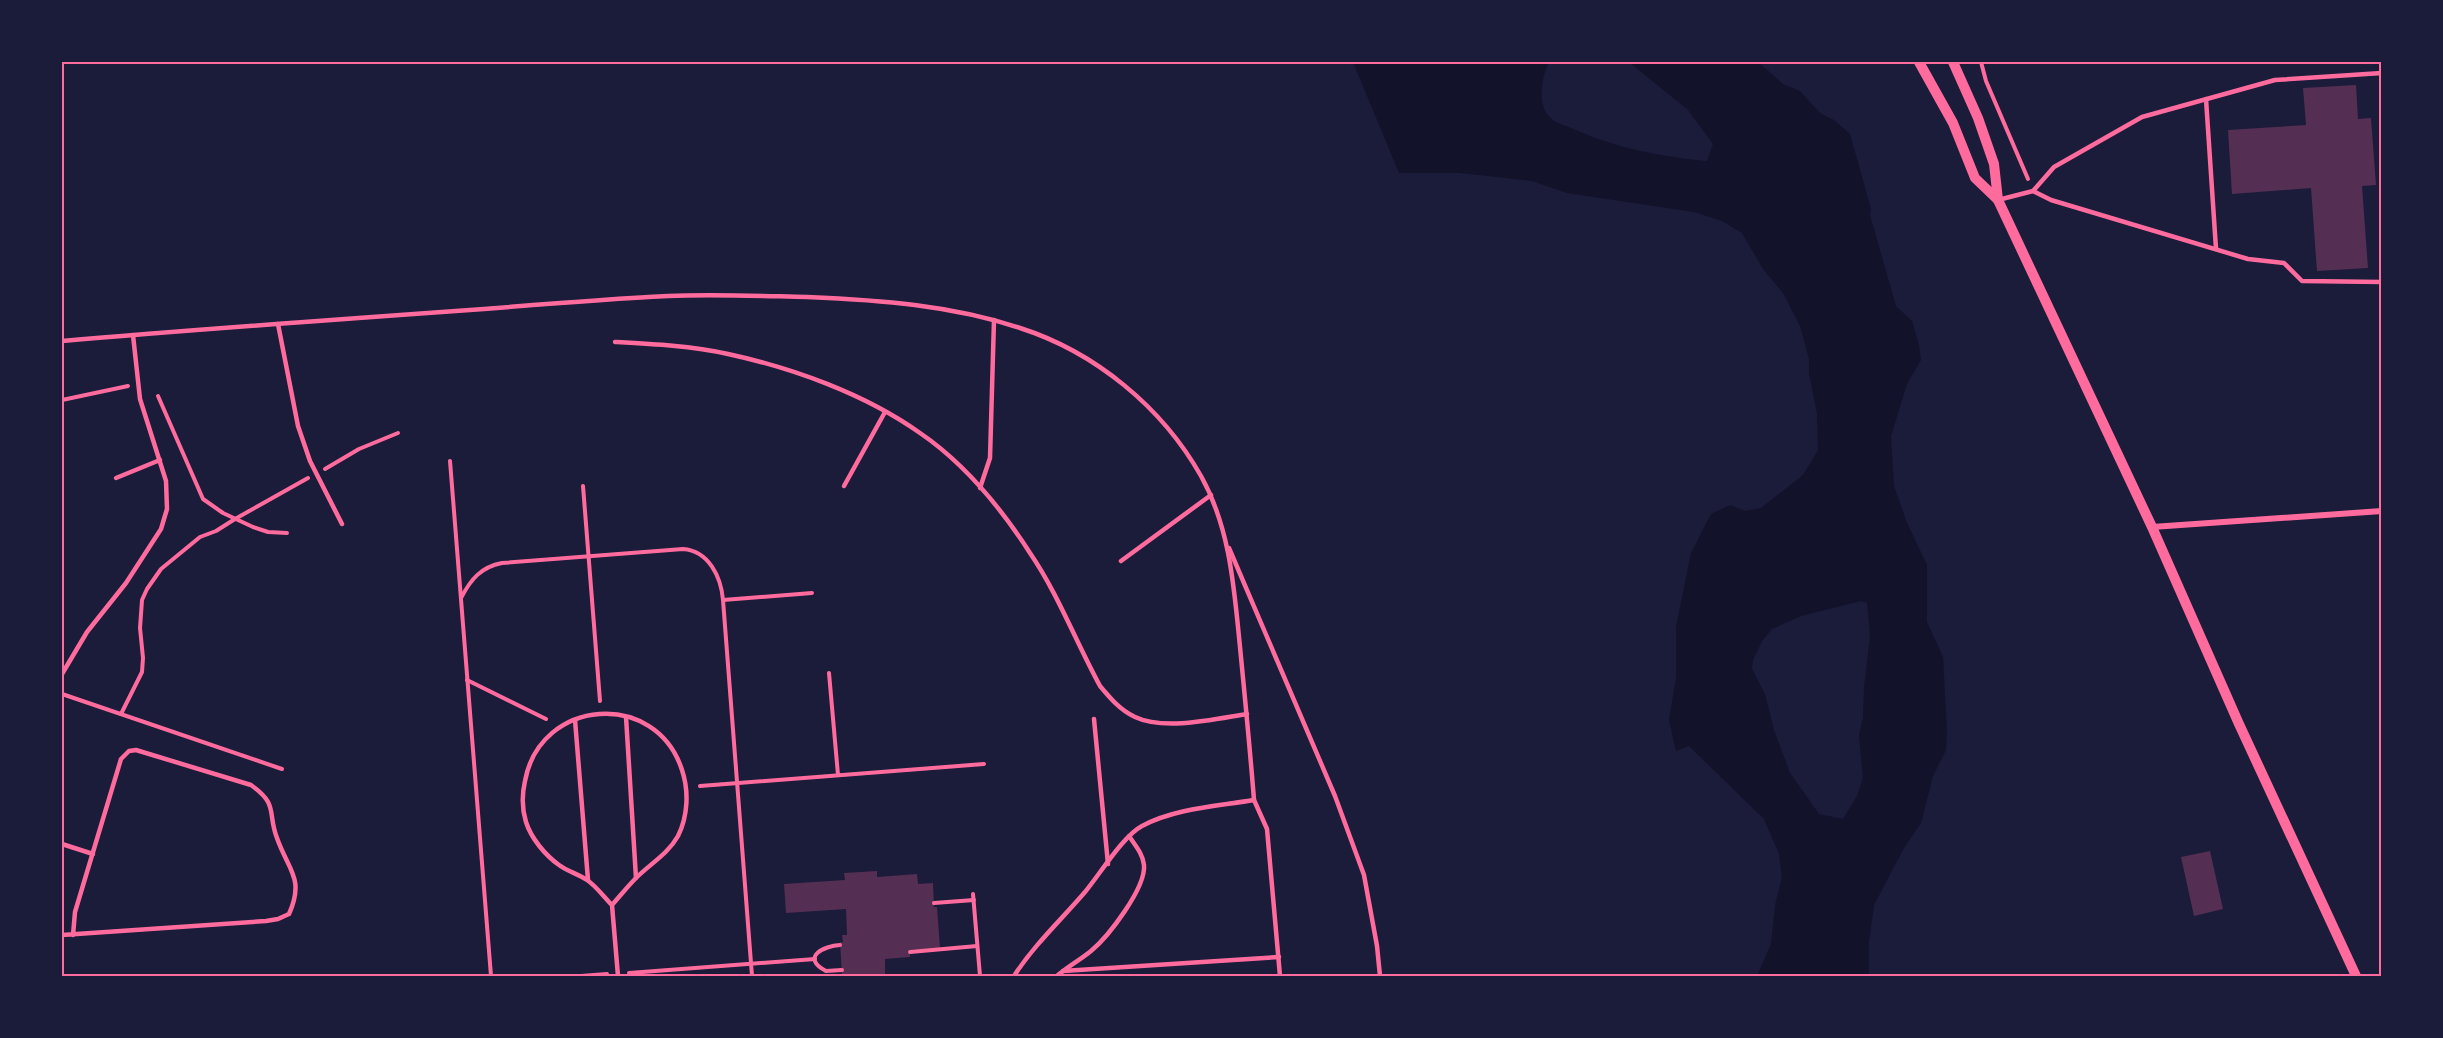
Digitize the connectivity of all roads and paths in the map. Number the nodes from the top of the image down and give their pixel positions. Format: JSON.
{"nodes":[{"id":1,"x":1919,"y":62,"type":"edge"},
{"id":2,"x":1953,"y":62,"type":"edge"},
{"id":3,"x":1981,"y":62,"type":"edge"},
{"id":4,"x":2382,"y":72,"type":"edge"},
{"id":5,"x":2206,"y":99,"type":"junction"},
{"id":6,"x":2033,"y":191,"type":"junction"},
{"id":7,"x":1998,"y":200,"type":"junction"},
{"id":8,"x":2216,"y":249,"type":"junction"},
{"id":9,"x":2382,"y":282,"type":"edge"},
{"id":10,"x":994,"y":321,"type":"junction"},
{"id":11,"x":278,"y":324,"type":"junction"},
{"id":12,"x":133,"y":335,"type":"junction"},
{"id":13,"x":62,"y":341,"type":"edge"},
{"id":14,"x":615,"y":342,"type":"dead end"},
{"id":15,"x":137,"y":384,"type":"junction"},
{"id":16,"x":158,"y":396,"type":"dead end"},
{"id":17,"x":62,"y":400,"type":"edge"},
{"id":18,"x":885,"y":412,"type":"junction"},
{"id":19,"x":398,"y":433,"type":"dead end"},
{"id":20,"x":160,"y":460,"type":"junction"},
{"id":21,"x":450,"y":461,"type":"dead end"},
{"id":22,"x":317,"y":474,"type":"junction"},
{"id":23,"x":116,"y":478,"type":"dead end"},
{"id":24,"x":583,"y":486,"type":"dead end"},
{"id":25,"x":844,"y":486,"type":"dead end"},
{"id":26,"x":980,"y":488,"type":"junction"},
{"id":27,"x":1211,"y":495,"type":"junction"},
{"id":28,"x":2382,"y":511,"type":"edge"},
{"id":29,"x":235,"y":519,"type":"junction"},
{"id":30,"x":342,"y":524,"type":"dead end"},
{"id":31,"x":2152,"y":527,"type":"junction"},
{"id":32,"x":287,"y":533,"type":"dead end"},
{"id":33,"x":1226,"y":540,"type":"junction"},
{"id":34,"x":588,"y":556,"type":"junction"},
{"id":35,"x":1121,"y":561,"type":"dead end"},
{"id":36,"x":812,"y":592,"type":"dead end"},
{"id":37,"x":461,"y":598,"type":"junction"},
{"id":38,"x":723,"y":600,"type":"junction"},
{"id":39,"x":830,"y":673,"type":"dead end"},
{"id":40,"x":62,"y":674,"type":"edge"},
{"id":41,"x":467,"y":680,"type":"junction"},
{"id":42,"x":62,"y":694,"type":"edge"},
{"id":43,"x":600,"y":701,"type":"dead end"},
{"id":44,"x":121,"y":714,"type":"junction"},
{"id":45,"x":1246,"y":714,"type":"junction"},
{"id":46,"x":626,"y":717,"type":"junction"},
{"id":47,"x":546,"y":719,"type":"dead end"},
{"id":48,"x":1094,"y":719,"type":"dead end"},
{"id":49,"x":575,"y":720,"type":"junction"},
{"id":50,"x":984,"y":764,"type":"dead end"},
{"id":51,"x":282,"y":769,"type":"dead end"},
{"id":52,"x":838,"y":775,"type":"junction"},
{"id":53,"x":737,"y":783,"type":"junction"},
{"id":54,"x":700,"y":786,"type":"dead end"},
{"id":55,"x":1254,"y":800,"type":"junction"},
{"id":56,"x":1130,"y":836,"type":"junction"},
{"id":57,"x":62,"y":844,"type":"edge"},
{"id":58,"x":93,"y":854,"type":"junction"},
{"id":59,"x":1108,"y":864,"type":"junction"},
{"id":60,"x":636,"y":878,"type":"junction"},
{"id":61,"x":588,"y":880,"type":"junction"},
{"id":62,"x":973,"y":894,"type":"dead end"},
{"id":63,"x":974,"y":900,"type":"junction"},
{"id":64,"x":934,"y":903,"type":"dead end"},
{"id":65,"x":612,"y":905,"type":"junction"},
{"id":66,"x":62,"y":935,"type":"edge"},
{"id":67,"x":72,"y":935,"type":"junction"},
{"id":68,"x":840,"y":945,"type":"dead end"},
{"id":69,"x":977,"y":946,"type":"junction"},
{"id":70,"x":910,"y":952,"type":"dead end"},
{"id":71,"x":1279,"y":957,"type":"junction"},
{"id":72,"x":815,"y":959,"type":"junction"},
{"id":73,"x":751,"y":964,"type":"junction"},
{"id":74,"x":842,"y":970,"type":"dead end"},
{"id":75,"x":1063,"y":971,"type":"junction"},
{"id":76,"x":618,"y":975,"type":"edge"},
{"id":77,"x":490,"y":976,"type":"edge"},
{"id":78,"x":580,"y":976,"type":"edge"},
{"id":79,"x":752,"y":976,"type":"edge"},
{"id":80,"x":980,"y":976,"type":"edge"},
{"id":81,"x":1014,"y":976,"type":"edge"},
{"id":82,"x":1057,"y":976,"type":"edge"},
{"id":83,"x":1280,"y":976,"type":"edge"},
{"id":84,"x":1380,"y":976,"type":"edge"},
{"id":85,"x":2356,"y":976,"type":"edge"}],
"edges":[{"from":1,"to":7,"type":"street"},
{"from":2,"to":7,"type":"street"},
{"from":3,"to":6,"type":"path"},
{"from":4,"to":5,"type":"lane"},
{"from":5,"to":6,"type":"lane"},
{"from":5,"to":8,"type":"lane"},
{"from":6,"to":7,"type":"lane"},
{"from":6,"to":8,"type":"lane"},
{"from":7,"to":31,"type":"street"},
{"from":8,"to":9,"type":"lane"},
{"from":10,"to":11,"type":"lane"},
{"from":10,"to":26,"type":"lane"},
{"from":10,"to":27,"type":"lane"},
{"from":11,"to":12,"type":"lane"},
{"from":11,"to":22,"type":"lane"},
{"from":12,"to":13,"type":"lane"},
{"from":12,"to":15,"type":"lane"},
{"from":14,"to":18,"type":"lane"},
{"from":15,"to":17,"type":"path"},
{"from":15,"to":20,"type":"lane"},
{"from":16,"to":29,"type":"path"},
{"from":18,"to":25,"type":"lane"},
{"from":18,"to":26,"type":"lane"},
{"from":19,"to":22,"type":"path"},
{"from":20,"to":23,"type":"lane"},
{"from":20,"to":40,"type":"lane"},
{"from":21,"to":37,"type":"path"},
{"from":22,"to":29,"type":"path"},
{"from":22,"to":30,"type":"lane"},
{"from":24,"to":34,"type":"path"},
{"from":26,"to":45,"type":"lane"},
{"from":27,"to":33,"type":"lane"},
{"from":27,"to":35,"type":"lane"},
{"from":28,"to":31,"type":"street"},
{"from":29,"to":32,"type":"path"},
{"from":29,"to":44,"type":"path"},
{"from":31,"to":85,"type":"street"},
{"from":33,"to":45,"type":"lane"},
{"from":33,"to":84,"type":"lane"},
{"from":34,"to":37,"type":"path"},
{"from":34,"to":38,"type":"path"},
{"from":34,"to":43,"type":"path"},
{"from":36,"to":38,"type":"path"},
{"from":37,"to":41,"type":"path"},
{"from":38,"to":53,"type":"path"},
{"from":39,"to":52,"type":"path"},
{"from":41,"to":47,"type":"path"},
{"from":41,"to":77,"type":"path"},
{"from":42,"to":44,"type":"path"},
{"from":44,"to":51,"type":"path"},
{"from":45,"to":55,"type":"lane"},
{"from":46,"to":49,"type":"lane"},
{"from":46,"to":60,"type":"lane"},
{"from":46,"to":60,"type":"lane"},
{"from":48,"to":59,"type":"lane"},
{"from":49,"to":61,"type":"lane"},
{"from":49,"to":61,"type":"lane"},
{"from":50,"to":52,"type":"path"},
{"from":52,"to":53,"type":"path"},
{"from":53,"to":54,"type":"path"},
{"from":53,"to":73,"type":"path"},
{"from":55,"to":56,"type":"lane"},
{"from":55,"to":71,"type":"lane"},
{"from":56,"to":59,"type":"lane"},
{"from":56,"to":75,"type":"lane"},
{"from":57,"to":58,"type":"lane"},
{"from":58,"to":67,"type":"lane"},
{"from":58,"to":67,"type":"lane"},
{"from":59,"to":81,"type":"lane"},
{"from":60,"to":65,"type":"lane"},
{"from":61,"to":65,"type":"lane"},
{"from":62,"to":63,"type":"path"},
{"from":63,"to":64,"type":"path"},
{"from":63,"to":69,"type":"path"},
{"from":65,"to":76,"type":"lane"},
{"from":66,"to":67,"type":"lane"},
{"from":68,"to":72,"type":"path"},
{"from":69,"to":70,"type":"path"},
{"from":69,"to":80,"type":"path"},
{"from":71,"to":75,"type":"lane"},
{"from":71,"to":83,"type":"lane"},
{"from":72,"to":73,"type":"path"},
{"from":72,"to":74,"type":"path"},
{"from":73,"to":76,"type":"path"},
{"from":73,"to":79,"type":"path"},
{"from":75,"to":82,"type":"lane"},
{"from":76,"to":78,"type":"path"}]}
